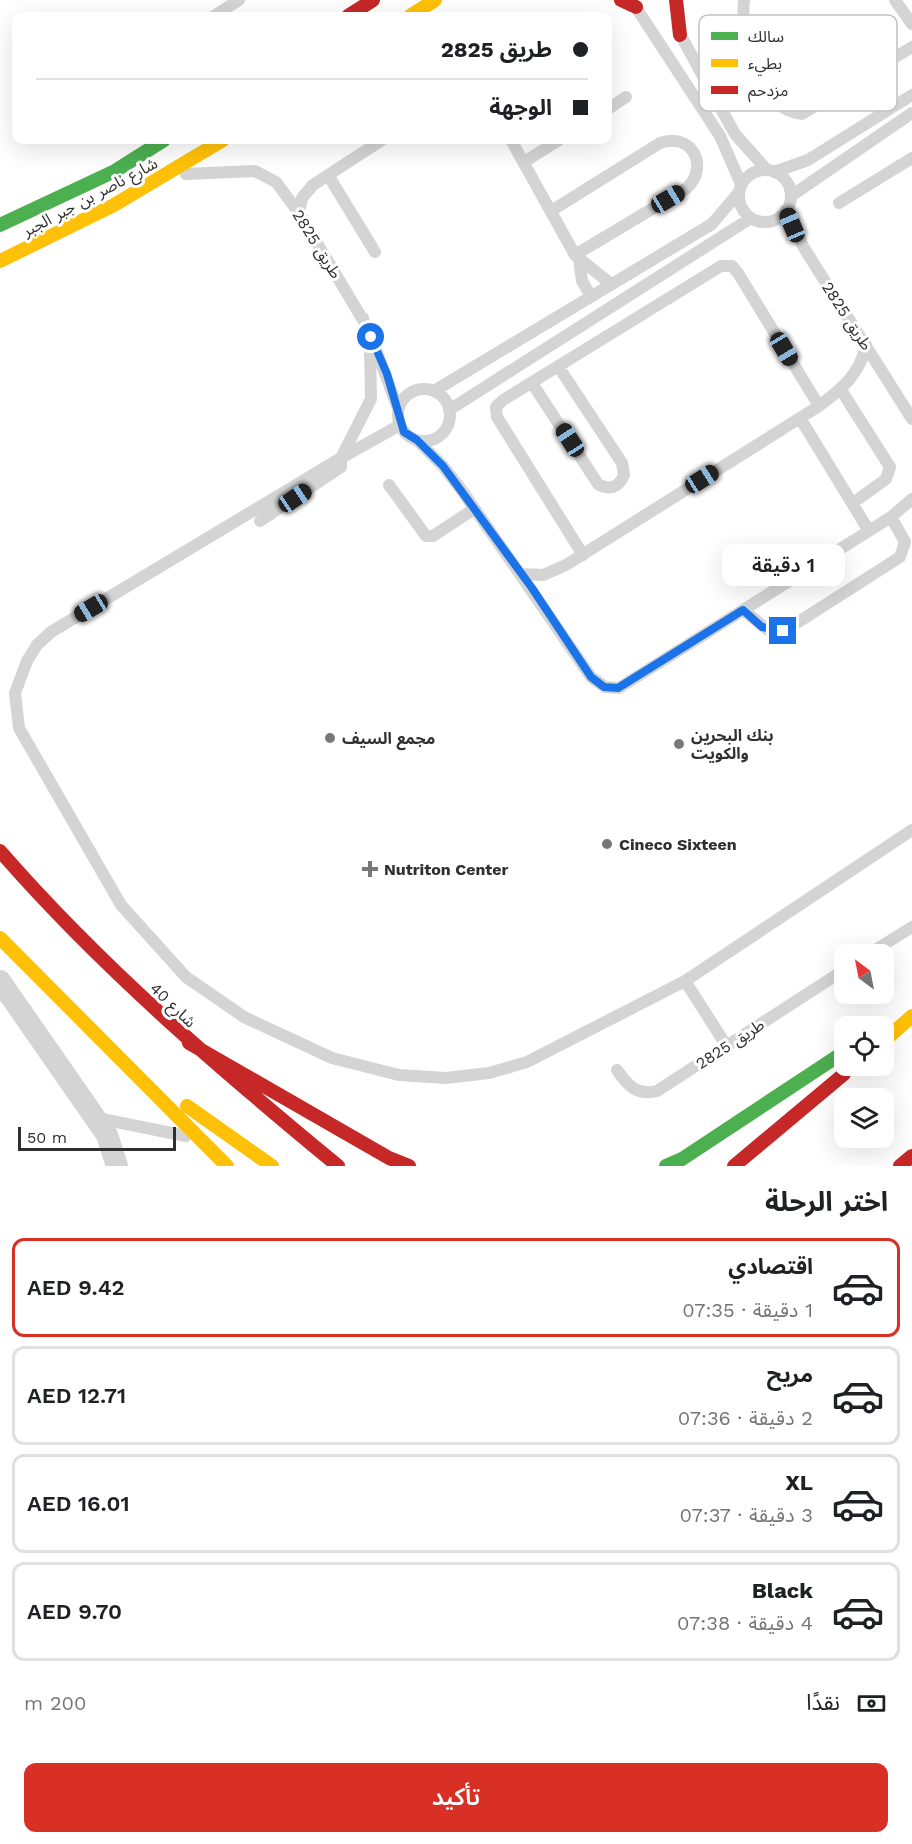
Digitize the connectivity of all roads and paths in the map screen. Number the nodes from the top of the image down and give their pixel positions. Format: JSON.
{"nodes":[{"id":1,"x":238,"y":0,"type":"edge"},
{"id":2,"x":373,"y":0,"type":"edge"},
{"id":3,"x":437,"y":0,"type":"edge"},
{"id":4,"x":621,"y":0,"type":"edge"},
{"id":5,"x":744,"y":0,"type":"edge"},
{"id":6,"x":895,"y":0,"type":"edge"},
{"id":7,"x":634,"y":3,"type":"edge"},
{"id":8,"x":671,"y":4,"type":"edge"},
{"id":9,"x":219,"y":12,"type":"edge"},
{"id":10,"x":354,"y":12,"type":"edge"},
{"id":11,"x":417,"y":12,"type":"edge"},
{"id":12,"x":744,"y":15,"type":"edge"},
{"id":13,"x":912,"y":24,"type":"edge"},
{"id":14,"x":680,"y":35,"type":"joint"},
{"id":15,"x":912,"y":47,"type":"edge"},
{"id":16,"x":897,"y":56,"type":"edge"},
{"id":17,"x":699,"y":69,"type":"edge"},
{"id":18,"x":912,"y":95,"type":"edge"},
{"id":19,"x":626,"y":97,"type":"dead end"},
{"id":20,"x":699,"y":104,"type":"edge"},
{"id":21,"x":897,"y":104,"type":"edge"},
{"id":22,"x":612,"y":106,"type":"edge"},
{"id":23,"x":704,"y":111,"type":"edge"},
{"id":24,"x":722,"y":111,"type":"edge"},
{"id":25,"x":788,"y":111,"type":"edge"},
{"id":26,"x":807,"y":111,"type":"edge"},
{"id":27,"x":886,"y":111,"type":"edge"},
{"id":28,"x":912,"y":113,"type":"edge"},
{"id":29,"x":158,"y":144,"type":"edge"},
{"id":30,"x":217,"y":144,"type":"edge"},
{"id":31,"x":376,"y":144,"type":"edge"},
{"id":32,"x":513,"y":144,"type":"edge"},
{"id":33,"x":553,"y":144,"type":"edge"},
{"id":34,"x":912,"y":158,"type":"edge"},
{"id":35,"x":524,"y":162,"type":"junction"},
{"id":36,"x":771,"y":171,"type":"junction"},
{"id":37,"x":170,"y":174,"type":"junction"},
{"id":38,"x":328,"y":175,"type":"junction"},
{"id":39,"x":740,"y":188,"type":"junction"},
{"id":40,"x":791,"y":196,"type":"junction"},
{"id":41,"x":839,"y":204,"type":"dead end"},
{"id":42,"x":786,"y":210,"type":"junction"},
{"id":43,"x":551,"y":211,"type":"junction"},
{"id":44,"x":299,"y":213,"type":"junction"},
{"id":45,"x":751,"y":218,"type":"junction"},
{"id":46,"x":0,"y":225,"type":"edge"},
{"id":47,"x":375,"y":252,"type":"dead end"},
{"id":48,"x":577,"y":257,"type":"junction"},
{"id":49,"x":0,"y":261,"type":"edge"},
{"id":50,"x":611,"y":284,"type":"junction"},
{"id":51,"x":591,"y":296,"type":"junction"},
{"id":52,"x":363,"y":318,"type":"junction"},
{"id":53,"x":866,"y":345,"type":"junction"},
{"id":54,"x":558,"y":366,"type":"junction"},
{"id":55,"x":532,"y":383,"type":"junction"},
{"id":56,"x":841,"y":390,"type":"junction"},
{"id":57,"x":434,"y":391,"type":"junction"},
{"id":58,"x":819,"y":406,"type":"junction"},
{"id":59,"x":398,"y":409,"type":"junction"},
{"id":60,"x":449,"y":410,"type":"junction"},
{"id":61,"x":800,"y":418,"type":"junction"},
{"id":62,"x":912,"y":419,"type":"edge"},
{"id":63,"x":400,"y":425,"type":"junction"},
{"id":64,"x":417,"y":440,"type":"junction"},
{"id":65,"x":341,"y":458,"type":"junction"},
{"id":66,"x":389,"y":484,"type":"dead end"},
{"id":67,"x":912,"y":499,"type":"edge"},
{"id":68,"x":853,"y":502,"type":"junction"},
{"id":69,"x":474,"y":509,"type":"junction"},
{"id":70,"x":891,"y":517,"type":"junction"},
{"id":71,"x":260,"y":521,"type":"dead end"},
{"id":72,"x":869,"y":531,"type":"junction"},
{"id":73,"x":584,"y":555,"type":"junction"},
{"id":74,"x":522,"y":574,"type":"junction"},
{"id":75,"x":743,"y":610,"type":"junction"},
{"id":76,"x":912,"y":830,"type":"edge"},
{"id":77,"x":0,"y":851,"type":"edge"},
{"id":78,"x":912,"y":927,"type":"edge"},
{"id":79,"x":0,"y":938,"type":"edge"},
{"id":80,"x":885,"y":944,"type":"edge"},
{"id":81,"x":834,"y":976,"type":"edge"},
{"id":82,"x":0,"y":981,"type":"edge"},
{"id":83,"x":685,"y":981,"type":"junction"},
{"id":84,"x":912,"y":1008,"type":"edge"},
{"id":85,"x":912,"y":1016,"type":"edge"},
{"id":86,"x":894,"y":1020,"type":"edge"},
{"id":87,"x":894,"y":1032,"type":"edge"},
{"id":88,"x":189,"y":1042,"type":"junction"},
{"id":89,"x":726,"y":1046,"type":"junction"},
{"id":90,"x":834,"y":1059,"type":"edge"},
{"id":91,"x":617,"y":1070,"type":"dead end"},
{"id":92,"x":136,"y":1072,"type":"junction"},
{"id":93,"x":843,"y":1076,"type":"edge"},
{"id":94,"x":845,"y":1076,"type":"edge"},
{"id":95,"x":96,"y":1118,"type":"junction"},
{"id":96,"x":200,"y":1139,"type":"junction"},
{"id":97,"x":912,"y":1155,"type":"edge"},
{"id":98,"x":117,"y":1166,"type":"edge"},
{"id":99,"x":227,"y":1166,"type":"edge"},
{"id":100,"x":272,"y":1166,"type":"edge"},
{"id":101,"x":338,"y":1166,"type":"edge"},
{"id":102,"x":409,"y":1166,"type":"edge"},
{"id":103,"x":666,"y":1166,"type":"edge"},
{"id":104,"x":734,"y":1166,"type":"edge"},
{"id":105,"x":751,"y":1166,"type":"edge"},
{"id":106,"x":900,"y":1166,"type":"edge"}],
"edges":[{"from":1,"to":9,"type":"lane"},
{"from":2,"to":10,"type":"main road"},
{"from":3,"to":11,"type":"main road"},
{"from":4,"to":7,"type":"main road"},
{"from":5,"to":12,"type":"lane"},
{"from":6,"to":13,"type":"lane"},
{"from":7,"to":20,"type":"lane"},
{"from":8,"to":14,"type":"main road"},
{"from":14,"to":17,"type":"lane"},
{"from":15,"to":16,"type":"lane"},
{"from":18,"to":21,"type":"lane"},
{"from":19,"to":22,"type":"lane"},
{"from":23,"to":39,"type":"lane"},
{"from":24,"to":36,"type":"lane"},
{"from":25,"to":26,"type":"lane"},
{"from":27,"to":36,"type":"lane"},
{"from":28,"to":40,"type":"lane"},
{"from":29,"to":46,"type":"main road","name":"شارع ناصر بن جبر الجبر"},
{"from":30,"to":37,"type":"main road","name":"شارع ناصر بن جبر الجبر"},
{"from":31,"to":38,"type":"lane"},
{"from":32,"to":35,"type":"lane"},
{"from":33,"to":35,"type":"lane"},
{"from":34,"to":41,"type":"lane"},
{"from":35,"to":43,"type":"lane"},
{"from":36,"to":39,"type":"lane"},
{"from":36,"to":40,"type":"lane"},
{"from":37,"to":44,"type":"lane","name":"طريق 2825"},
{"from":37,"to":49,"type":"main road","name":"شارع ناصر بن جبر الجبر"},
{"from":38,"to":44,"type":"lane"},
{"from":38,"to":47,"type":"lane"},
{"from":39,"to":45,"type":"lane"},
{"from":39,"to":50,"type":"lane"},
{"from":40,"to":42,"type":"lane"},
{"from":42,"to":45,"type":"lane"},
{"from":42,"to":53,"type":"lane","name":"طريق 2825"},
{"from":43,"to":48,"type":"lane"},
{"from":43,"to":48,"type":"lane"},
{"from":44,"to":52,"type":"lane","name":"طريق 2825"},
{"from":45,"to":60,"type":"lane"},
{"from":48,"to":50,"type":"lane"},
{"from":48,"to":51,"type":"lane"},
{"from":50,"to":51,"type":"lane"},
{"from":51,"to":57,"type":"lane"},
{"from":52,"to":59,"type":"lane","name":"طريق 2825"},
{"from":52,"to":65,"type":"lane"},
{"from":53,"to":56,"type":"lane"},
{"from":53,"to":62,"type":"lane","name":"طريق 2825"},
{"from":54,"to":55,"type":"lane"},
{"from":54,"to":55,"type":"lane"},
{"from":54,"to":58,"type":"lane"},
{"from":55,"to":73,"type":"lane"},
{"from":56,"to":58,"type":"lane"},
{"from":56,"to":68,"type":"lane"},
{"from":57,"to":59,"type":"lane"},
{"from":57,"to":60,"type":"lane"},
{"from":58,"to":61,"type":"lane"},
{"from":59,"to":63,"type":"lane","name":"طريق 2825"},
{"from":60,"to":64,"type":"lane"},
{"from":61,"to":68,"type":"lane"},
{"from":61,"to":73,"type":"lane"},
{"from":63,"to":64,"type":"lane"},
{"from":63,"to":65,"type":"lane"},
{"from":64,"to":69,"type":"lane"},
{"from":65,"to":71,"type":"lane"},
{"from":65,"to":83,"type":"lane"},
{"from":66,"to":69,"type":"lane"},
{"from":67,"to":70,"type":"lane"},
{"from":68,"to":72,"type":"lane"},
{"from":69,"to":74,"type":"lane"},
{"from":70,"to":72,"type":"lane"},
{"from":70,"to":75,"type":"lane"},
{"from":72,"to":75,"type":"lane"},
{"from":73,"to":74,"type":"lane"},
{"from":74,"to":75,"type":"lane"},
{"from":76,"to":83,"type":"lane"},
{"from":77,"to":88,"type":"main road","name":"شارع 40"},
{"from":78,"to":80,"type":"lane"},
{"from":79,"to":92,"type":"main road"},
{"from":81,"to":89,"type":"lane","name":"طريق 2825"},
{"from":82,"to":95,"type":"street"},
{"from":83,"to":89,"type":"lane"},
{"from":84,"to":86,"type":"main road"},
{"from":85,"to":87,"type":"main road"},
{"from":88,"to":101,"type":"main road","name":"شارع 40"},
{"from":88,"to":102,"type":"main road"},
{"from":89,"to":91,"type":"lane","name":"طريق 2825"},
{"from":90,"to":103,"type":"main road"},
{"from":92,"to":96,"type":"main road"},
{"from":92,"to":100,"type":"main road"},
{"from":93,"to":104,"type":"main road"},
{"from":94,"to":105,"type":"main road"},
{"from":95,"to":96,"type":"lane"},
{"from":95,"to":98,"type":"street"},
{"from":96,"to":99,"type":"main road"},
{"from":97,"to":106,"type":"main road"}]}
